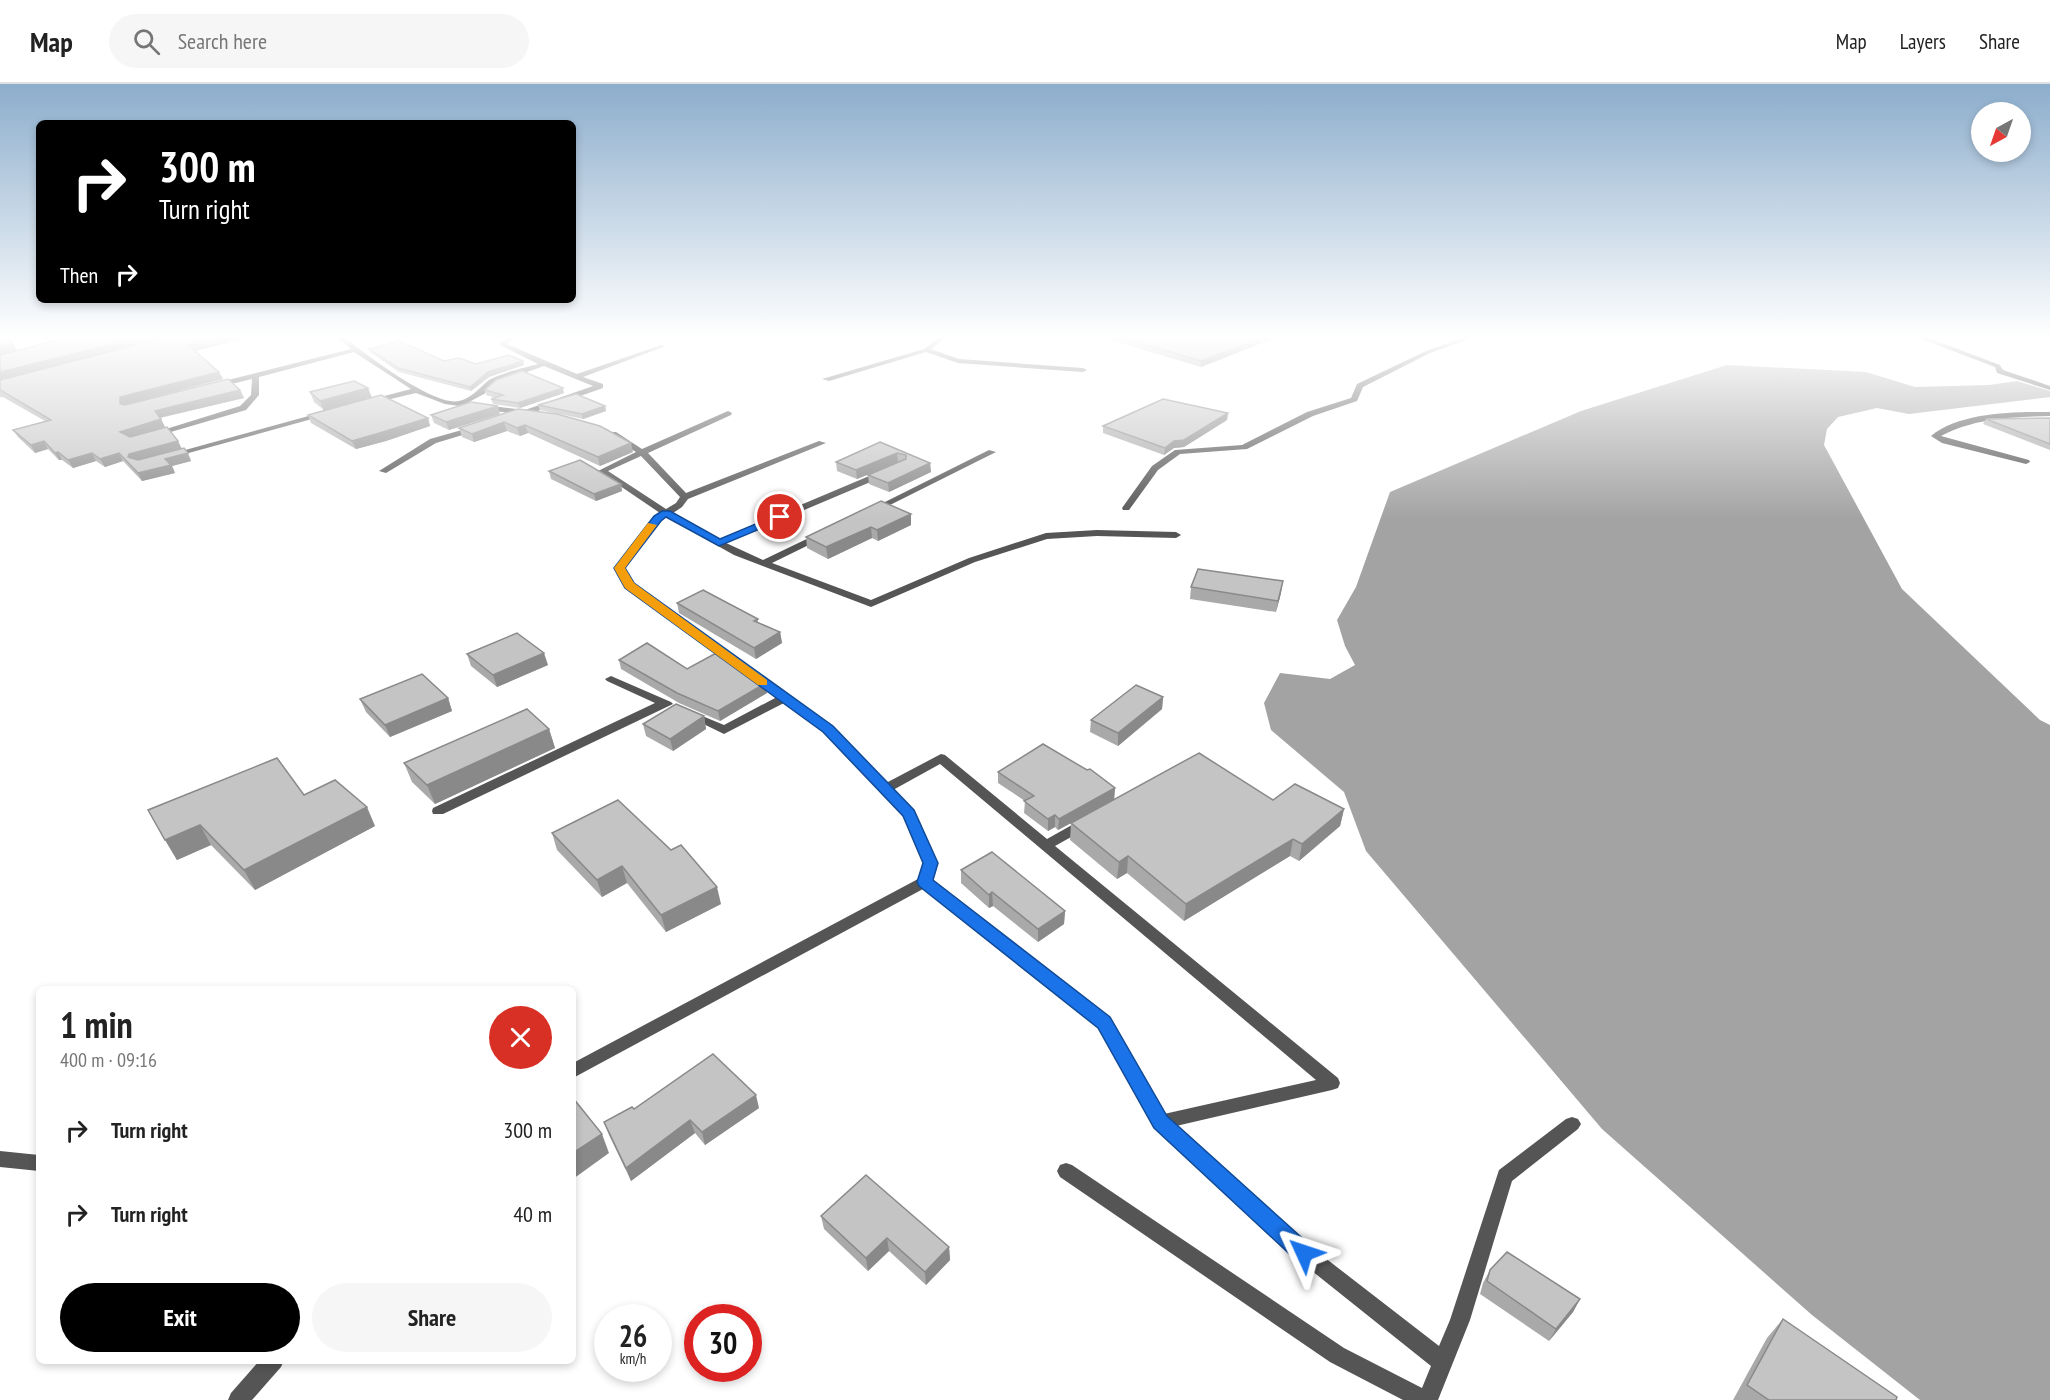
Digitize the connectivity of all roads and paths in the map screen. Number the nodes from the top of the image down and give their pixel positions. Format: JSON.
{"nodes":[{"id":1,"x":253,"y":396,"type":"edge"},
{"id":2,"x":393,"y":396,"type":"edge"},
{"id":3,"x":432,"y":396,"type":"edge"},
{"id":4,"x":473,"y":396,"type":"edge"},
{"id":5,"x":570,"y":396,"type":"edge"},
{"id":6,"x":1355,"y":396,"type":"edge"},
{"id":7,"x":461,"y":403,"type":"junction"},
{"id":8,"x":361,"y":405,"type":"edge"},
{"id":9,"x":339,"y":411,"type":"edge"},
{"id":10,"x":526,"y":412,"type":"junction"},
{"id":11,"x":728,"y":413,"type":"dead end"},
{"id":12,"x":2050,"y":414,"type":"edge"},
{"id":13,"x":549,"y":416,"type":"edge"},
{"id":14,"x":506,"y":419,"type":"edge"},
{"id":15,"x":485,"y":425,"type":"edge"},
{"id":16,"x":606,"y":431,"type":"edge"},
{"id":17,"x":140,"y":438,"type":"edge"},
{"id":18,"x":822,"y":443,"type":"dead end"},
{"id":19,"x":992,"y":452,"type":"dead end"},
{"id":20,"x":644,"y":454,"type":"junction"},
{"id":21,"x":161,"y":458,"type":"edge"},
{"id":22,"x":2026,"y":462,"type":"dead end"},
{"id":23,"x":891,"y":470,"type":"edge"},
{"id":24,"x":383,"y":471,"type":"dead end"},
{"id":25,"x":685,"y":497,"type":"junction"},
{"id":26,"x":1126,"y":508,"type":"dead end"},
{"id":27,"x":867,"y":513,"type":"edge"},
{"id":28,"x":662,"y":516,"type":"junction"},
{"id":29,"x":826,"y":533,"type":"edge"},
{"id":30,"x":1176,"y":535,"type":"dead end"},
{"id":31,"x":719,"y":543,"type":"junction"},
{"id":32,"x":764,"y":563,"type":"junction"},
{"id":33,"x":611,"y":679,"type":"dead end"},
{"id":34,"x":784,"y":698,"type":"junction"},
{"id":35,"x":674,"y":707,"type":"junction"},
{"id":36,"x":885,"y":789,"type":"junction"},
{"id":37,"x":438,"y":811,"type":"dead end"},
{"id":38,"x":1095,"y":817,"type":"edge"},
{"id":39,"x":1046,"y":845,"type":"junction"},
{"id":40,"x":924,"y":882,"type":"junction"},
{"id":41,"x":576,"y":1069,"type":"edge"},
{"id":42,"x":1160,"y":1122,"type":"junction"},
{"id":43,"x":1572,"y":1124,"type":"dead end"},
{"id":44,"x":0,"y":1159,"type":"edge"},
{"id":45,"x":36,"y":1163,"type":"edge"},
{"id":46,"x":1066,"y":1171,"type":"dead end"},
{"id":47,"x":1443,"y":1362,"type":"junction"},
{"id":48,"x":270,"y":1364,"type":"edge"},
{"id":49,"x":238,"y":1400,"type":"edge"},
{"id":50,"x":1426,"y":1400,"type":"edge"}],
"edges":[{"from":1,"to":17,"type":"street"},
{"from":2,"to":8,"type":"street"},
{"from":3,"to":7,"type":"street"},
{"from":4,"to":7,"type":"street"},
{"from":5,"to":10,"type":"street"},
{"from":6,"to":26,"type":"street"},
{"from":7,"to":10,"type":"street"},
{"from":9,"to":21,"type":"street"},
{"from":10,"to":13,"type":"street"},
{"from":10,"to":14,"type":"street"},
{"from":11,"to":20,"type":"street"},
{"from":12,"to":22,"type":"street"},
{"from":15,"to":24,"type":"street"},
{"from":16,"to":20,"type":"street"},
{"from":18,"to":25,"type":"street"},
{"from":19,"to":27,"type":"street"},
{"from":20,"to":25,"type":"street"},
{"from":20,"to":28,"type":"street"},
{"from":23,"to":31,"type":"street"},
{"from":25,"to":28,"type":"street"},
{"from":28,"to":31,"type":"street"},
{"from":28,"to":34,"type":"street"},
{"from":29,"to":32,"type":"street"},
{"from":30,"to":32,"type":"street"},
{"from":31,"to":32,"type":"street"},
{"from":33,"to":35,"type":"street"},
{"from":34,"to":35,"type":"street"},
{"from":34,"to":36,"type":"street"},
{"from":35,"to":37,"type":"street"},
{"from":36,"to":39,"type":"street"},
{"from":36,"to":40,"type":"street"},
{"from":38,"to":39,"type":"street"},
{"from":39,"to":42,"type":"street"},
{"from":40,"to":41,"type":"street"},
{"from":40,"to":42,"type":"street"},
{"from":42,"to":47,"type":"street"},
{"from":43,"to":47,"type":"street"},
{"from":44,"to":45,"type":"street"},
{"from":46,"to":50,"type":"street"},
{"from":47,"to":50,"type":"street"},
{"from":48,"to":49,"type":"street"}]}
